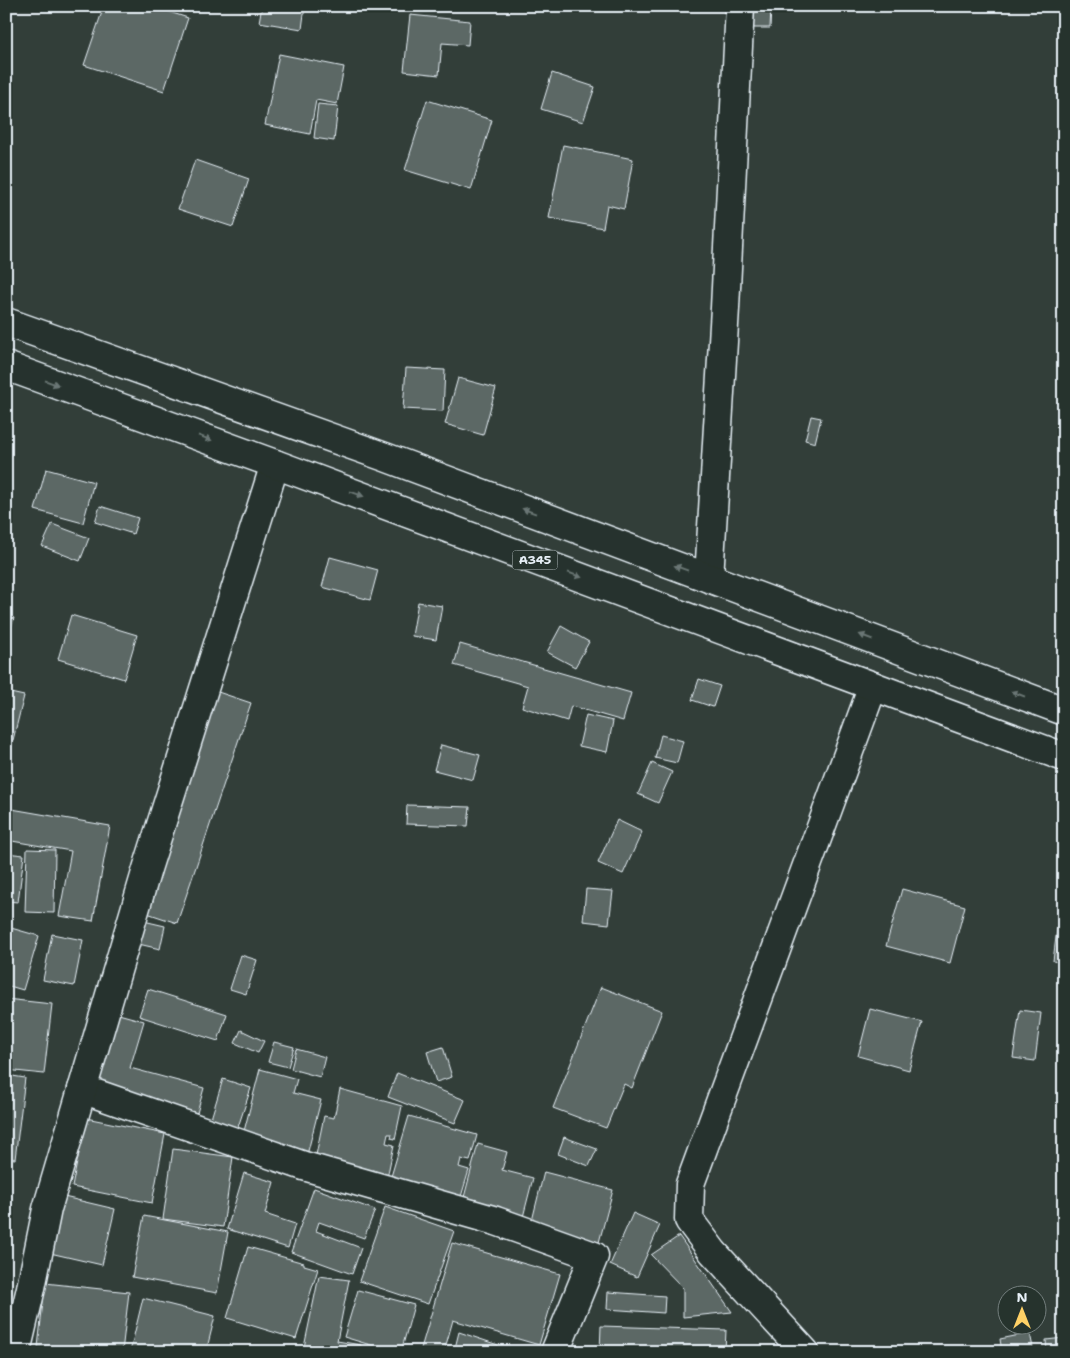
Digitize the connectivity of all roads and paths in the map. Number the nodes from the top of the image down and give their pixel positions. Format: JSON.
{"nodes":[{"id":1,"x":740,"y":6,"type":"edge"},
{"id":2,"x":6,"y":322,"type":"edge"},
{"id":3,"x":6,"y":366,"type":"edge"},
{"id":4,"x":275,"y":464,"type":"junction"},
{"id":5,"x":709,"y":578,"type":"junction"},
{"id":6,"x":873,"y":686,"type":"junction"},
{"id":7,"x":1064,"y":711,"type":"edge"},
{"id":8,"x":1064,"y":757,"type":"edge"},
{"id":9,"x":82,"y":1089,"type":"junction"},
{"id":10,"x":16,"y":1352,"type":"edge"},
{"id":11,"x":555,"y":1352,"type":"edge"},
{"id":12,"x":805,"y":1352,"type":"edge"}],
"edges":[{"from":1,"to":5,"type":"main road"},
{"from":5,"to":2,"type":"main road","one_way":true},
{"from":3,"to":4,"type":"main road","number":"A345","one_way":true},
{"from":4,"to":6,"type":"main road","number":"A345","one_way":true},
{"from":4,"to":9,"type":"main road"},
{"from":7,"to":5,"type":"main road","one_way":true},
{"from":6,"to":8,"type":"main road","number":"A345"},
{"from":6,"to":12,"type":"main road"},
{"from":9,"to":10,"type":"main road"},
{"from":9,"to":11,"type":"main road"}]}
